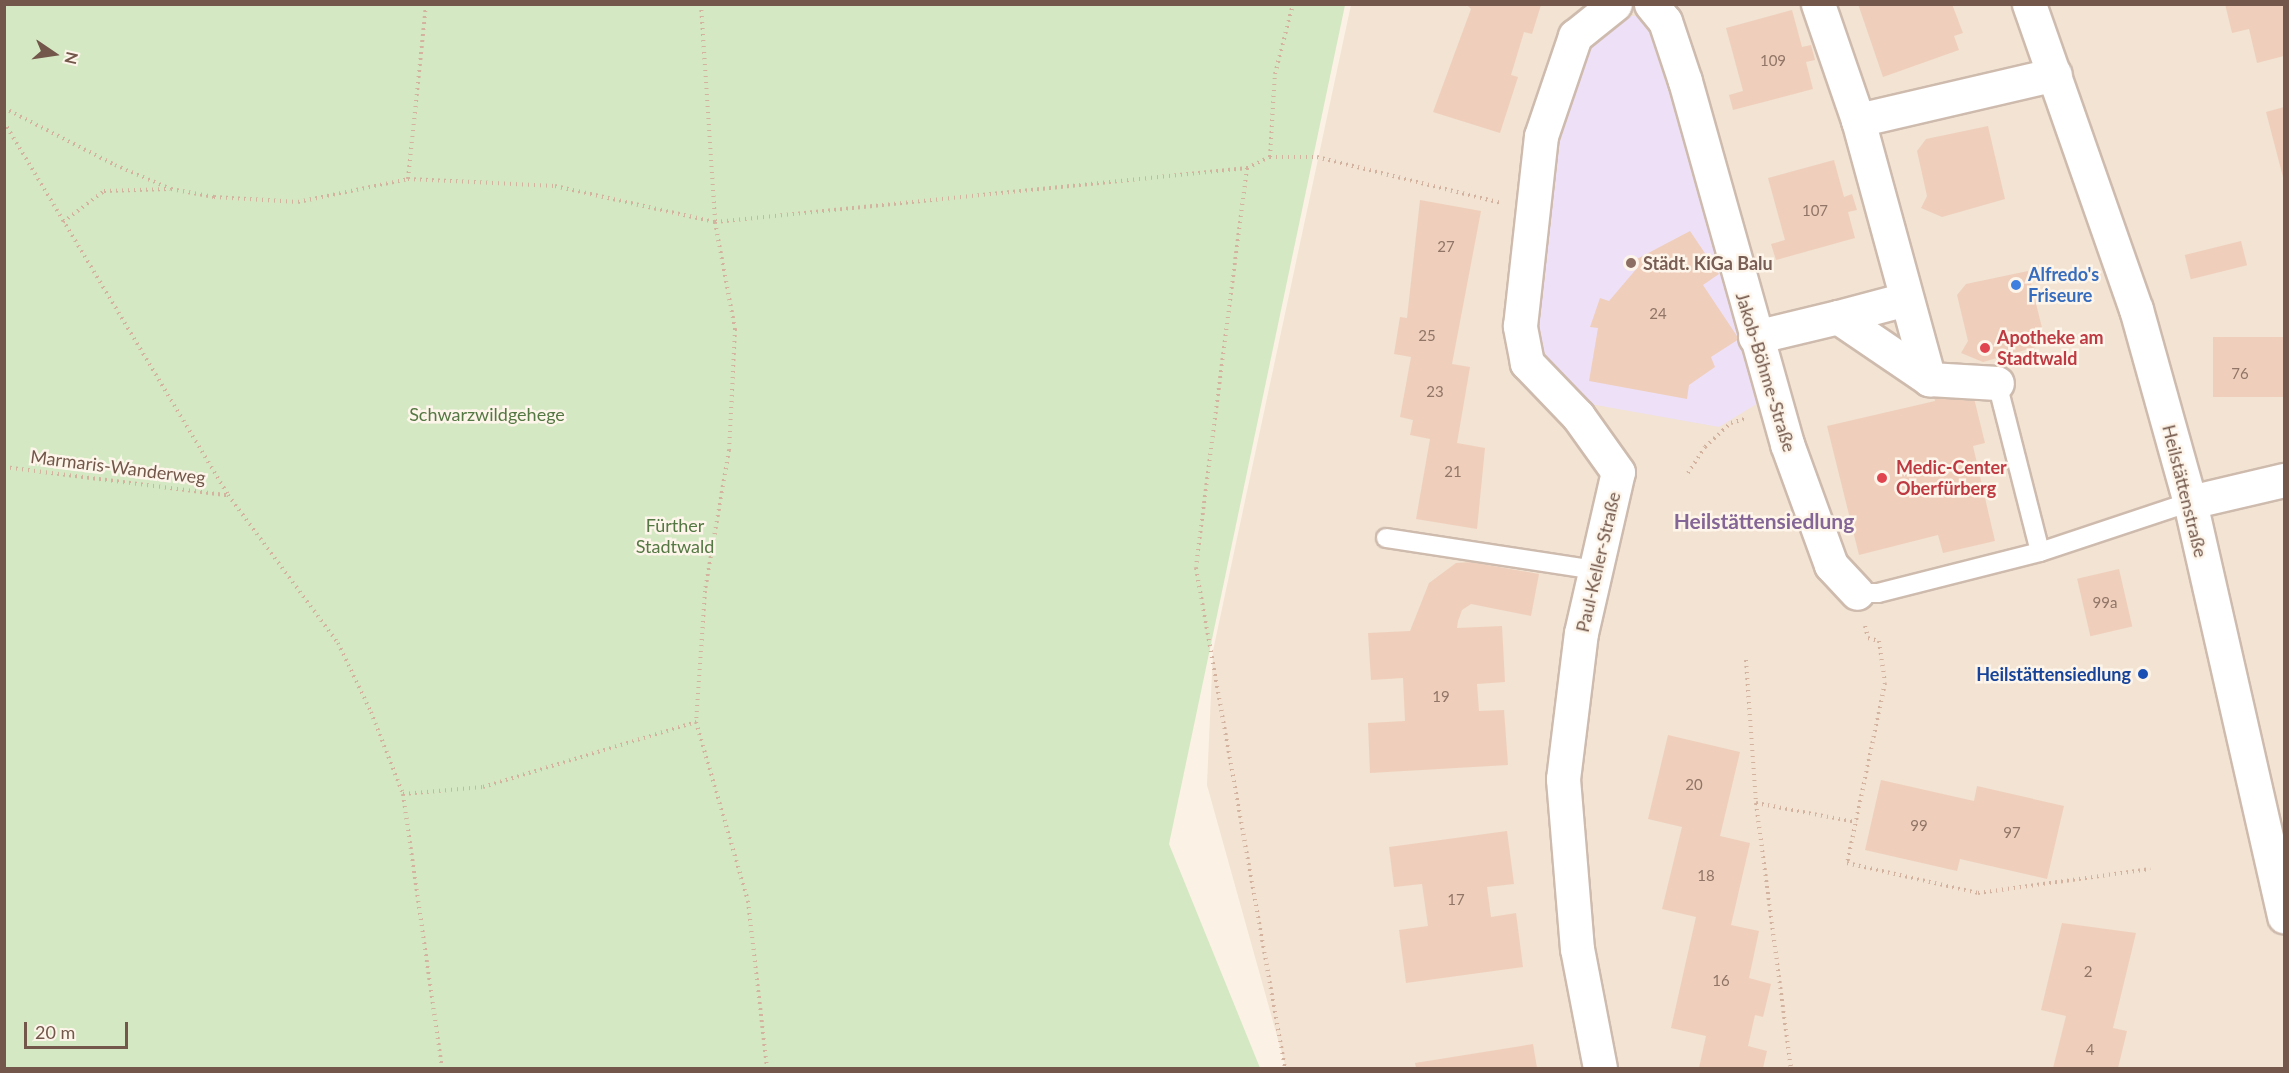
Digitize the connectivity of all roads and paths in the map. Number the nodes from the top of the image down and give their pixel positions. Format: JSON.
{"nodes":[{"id":1,"x":426,"y":4,"type":"edge"},
{"id":2,"x":701,"y":4,"type":"edge"},
{"id":3,"x":1293,"y":4,"type":"edge"},
{"id":4,"x":1615,"y":4,"type":"edge"},
{"id":5,"x":1651,"y":4,"type":"edge"},
{"id":6,"x":1818,"y":4,"type":"edge"},
{"id":7,"x":2029,"y":4,"type":"edge"},
{"id":8,"x":2055,"y":74,"type":"junction"},
{"id":9,"x":4,"y":108,"type":"edge"},
{"id":10,"x":1858,"y":120,"type":"junction"},
{"id":11,"x":4,"y":122,"type":"edge"},
{"id":12,"x":1270,"y":157,"type":"junction"},
{"id":13,"x":1247,"y":168,"type":"junction"},
{"id":14,"x":408,"y":178,"type":"junction"},
{"id":15,"x":171,"y":189,"type":"junction"},
{"id":16,"x":1531,"y":210,"type":"junction"},
{"id":17,"x":63,"y":222,"type":"junction"},
{"id":18,"x":715,"y":222,"type":"junction"},
{"id":19,"x":1906,"y":298,"type":"junction"},
{"id":20,"x":1838,"y":317,"type":"junction"},
{"id":21,"x":1755,"y":337,"type":"junction"},
{"id":22,"x":1929,"y":379,"type":"junction"},
{"id":23,"x":1997,"y":382,"type":"joint"},
{"id":24,"x":1745,"y":419,"type":"dead end"},
{"id":25,"x":4,"y":467,"type":"edge"},
{"id":26,"x":1688,"y":473,"type":"dead end"},
{"id":27,"x":2284,"y":480,"type":"edge"},
{"id":28,"x":228,"y":495,"type":"junction"},
{"id":29,"x":2190,"y":502,"type":"junction"},
{"id":30,"x":1386,"y":538,"type":"dead end"},
{"id":31,"x":2040,"y":552,"type":"junction"},
{"id":32,"x":1596,"y":570,"type":"junction"},
{"id":33,"x":1857,"y":593,"type":"junction"},
{"id":34,"x":1746,"y":660,"type":"dead end"},
{"id":35,"x":696,"y":722,"type":"junction"},
{"id":36,"x":402,"y":794,"type":"junction"},
{"id":37,"x":1756,"y":803,"type":"junction"},
{"id":38,"x":1856,"y":822,"type":"junction"},
{"id":39,"x":2150,"y":869,"type":"dead end"},
{"id":40,"x":2284,"y":916,"type":"edge"},
{"id":41,"x":442,"y":1068,"type":"edge"},
{"id":42,"x":767,"y":1068,"type":"edge"},
{"id":43,"x":1285,"y":1068,"type":"edge"},
{"id":44,"x":1600,"y":1068,"type":"edge"},
{"id":45,"x":1791,"y":1068,"type":"edge"}],
"edges":[{"from":1,"to":14,"type":"path"},
{"from":2,"to":18,"type":"path"},
{"from":3,"to":12,"type":"path"},
{"from":4,"to":16,"type":"street","name":"Paul-Keller-Straße"},
{"from":5,"to":21,"type":"street","name":"Jakob-Böhme-Straße"},
{"from":6,"to":10,"type":"street"},
{"from":7,"to":8,"type":"street","name":"Heilstättenstraße"},
{"from":8,"to":10,"type":"street"},
{"from":8,"to":29,"type":"street","name":"Heilstättenstraße"},
{"from":9,"to":15,"type":"path"},
{"from":10,"to":19,"type":"street"},
{"from":11,"to":17,"type":"path"},
{"from":12,"to":13,"type":"path"},
{"from":12,"to":16,"type":"path"},
{"from":13,"to":18,"type":"path"},
{"from":13,"to":43,"type":"path"},
{"from":14,"to":15,"type":"path"},
{"from":14,"to":18,"type":"path"},
{"from":15,"to":17,"type":"path"},
{"from":16,"to":32,"type":"street","name":"Paul-Keller-Straße"},
{"from":17,"to":28,"type":"path"},
{"from":18,"to":35,"type":"path"},
{"from":19,"to":20,"type":"street"},
{"from":19,"to":22,"type":"street"},
{"from":20,"to":21,"type":"street"},
{"from":20,"to":22,"type":"street"},
{"from":21,"to":33,"type":"street","name":"Jakob-Böhme-Straße"},
{"from":22,"to":23,"type":"street"},
{"from":23,"to":31,"type":"lane"},
{"from":24,"to":26,"type":"path"},
{"from":25,"to":28,"type":"path","name":"Marmaris-Wanderweg"},
{"from":27,"to":29,"type":"street"},
{"from":28,"to":36,"type":"path"},
{"from":29,"to":31,"type":"lane"},
{"from":29,"to":40,"type":"street","name":"Heilstättenstraße"},
{"from":30,"to":32,"type":"lane"},
{"from":31,"to":33,"type":"lane"},
{"from":32,"to":44,"type":"street","name":"Paul-Keller-Straße"},
{"from":33,"to":38,"type":"path"},
{"from":34,"to":37,"type":"path"},
{"from":35,"to":36,"type":"path"},
{"from":35,"to":42,"type":"path"},
{"from":36,"to":41,"type":"path"},
{"from":37,"to":38,"type":"path"},
{"from":37,"to":45,"type":"path"},
{"from":38,"to":39,"type":"path"}]}
